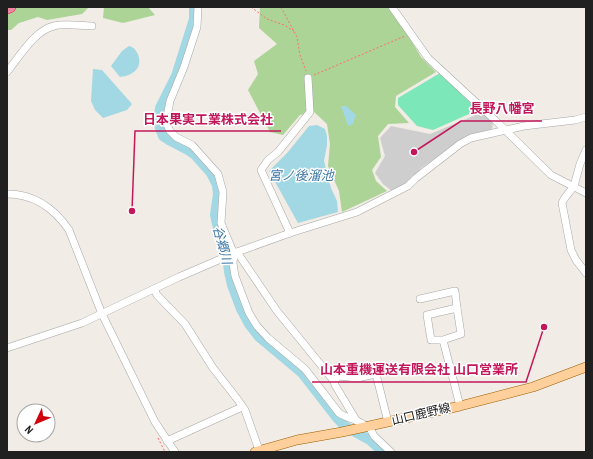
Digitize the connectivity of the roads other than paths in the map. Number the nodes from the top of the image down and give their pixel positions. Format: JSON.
{"nodes":[{"id":1,"x":10,"y":7,"type":"edge"},
{"id":2,"x":198,"y":7,"type":"edge"},
{"id":3,"x":392,"y":7,"type":"edge"},
{"id":4,"x":7,"y":8,"type":"edge"},
{"id":5,"x":92,"y":26,"type":"dead end"},
{"id":6,"x":7,"y":72,"type":"edge"},
{"id":7,"x":308,"y":78,"type":"road end"},
{"id":8,"x":586,"y":116,"type":"edge"},
{"id":9,"x":505,"y":130,"type":"junction"},
{"id":10,"x":586,"y":150,"type":"edge"},
{"id":11,"x":574,"y":186,"type":"junction"},
{"id":12,"x":586,"y":192,"type":"edge"},
{"id":13,"x":7,"y":194,"type":"edge"},
{"id":14,"x":290,"y":233,"type":"junction"},
{"id":15,"x":232,"y":255,"type":"junction"},
{"id":16,"x":586,"y":273,"type":"edge"},
{"id":17,"x":154,"y":289,"type":"junction"},
{"id":18,"x":420,"y":299,"type":"dead end"},
{"id":19,"x":457,"y":308,"type":"junction"},
{"id":20,"x":102,"y":314,"type":"junction"},
{"id":21,"x":443,"y":340,"type":"junction"},
{"id":22,"x":7,"y":348,"type":"edge"},
{"id":23,"x":586,"y":367,"type":"edge"},
{"id":24,"x":334,"y":381,"type":"junction"},
{"id":25,"x":460,"y":406,"type":"junction"},
{"id":26,"x":242,"y":407,"type":"junction"},
{"id":27,"x":388,"y":422,"type":"junction"},
{"id":28,"x":362,"y":425,"type":"junction"},
{"id":29,"x":168,"y":441,"type":"junction"},
{"id":30,"x":257,"y":451,"type":"edge"},
{"id":31,"x":175,"y":452,"type":"edge"},
{"id":32,"x":391,"y":452,"type":"edge"}],
"edges":[{"from":1,"to":4,"type":"highway"},
{"from":2,"to":15,"type":"street"},
{"from":3,"to":9,"type":"street"},
{"from":5,"to":6,"type":"street"},
{"from":7,"to":14,"type":"street"},
{"from":8,"to":9,"type":"street"},
{"from":9,"to":11,"type":"street"},
{"from":9,"to":14,"type":"street"},
{"from":10,"to":11,"type":"street"},
{"from":11,"to":12,"type":"street"},
{"from":11,"to":16,"type":"street"},
{"from":13,"to":20,"type":"street"},
{"from":14,"to":15,"type":"street"},
{"from":15,"to":17,"type":"street"},
{"from":15,"to":24,"type":"street"},
{"from":15,"to":28,"type":"street"},
{"from":17,"to":20,"type":"street"},
{"from":17,"to":26,"type":"street"},
{"from":18,"to":19,"type":"street"},
{"from":19,"to":21,"type":"street"},
{"from":19,"to":21,"type":"street"},
{"from":20,"to":22,"type":"street"},
{"from":20,"to":29,"type":"street"},
{"from":21,"to":25,"type":"street"},
{"from":23,"to":25,"type":"main road","name":"山口鹿野線"},
{"from":24,"to":27,"type":"street"},
{"from":24,"to":28,"type":"street"},
{"from":25,"to":27,"type":"main road","name":"山口鹿野線"},
{"from":26,"to":29,"type":"street"},
{"from":26,"to":30,"type":"street"},
{"from":27,"to":28,"type":"main road","name":"山口鹿野線"},
{"from":28,"to":30,"type":"main road","name":"山口鹿野線"},
{"from":28,"to":32,"type":"street"},
{"from":29,"to":31,"type":"street"}]}
